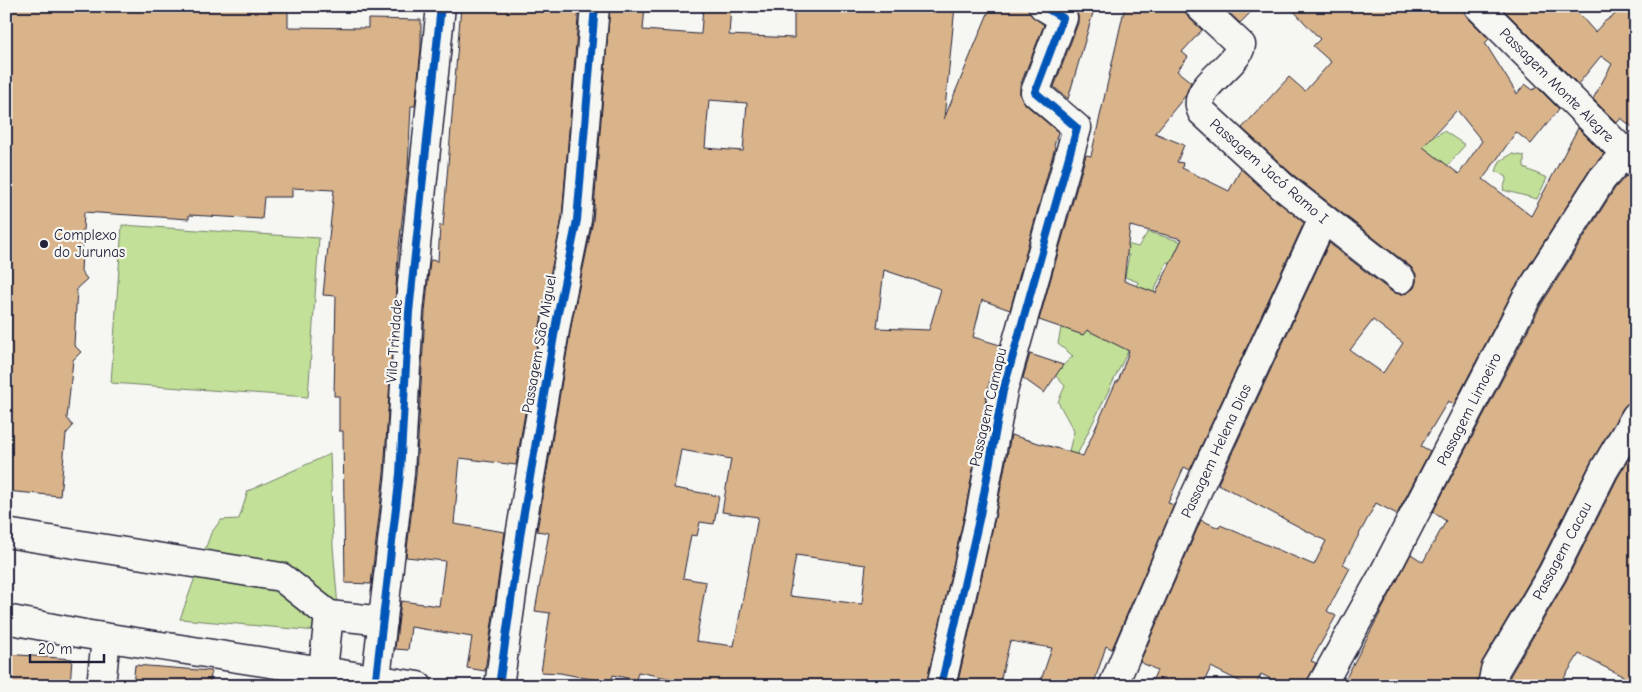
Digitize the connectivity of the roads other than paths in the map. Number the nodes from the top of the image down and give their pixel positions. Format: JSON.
{"nodes":[{"id":1,"x":441,"y":6,"type":"edge"},
{"id":2,"x":595,"y":6,"type":"edge"},
{"id":3,"x":1043,"y":6,"type":"edge"},
{"id":4,"x":1199,"y":6,"type":"edge"},
{"id":5,"x":1478,"y":6,"type":"edge"},
{"id":6,"x":1632,"y":154,"type":"edge"},
{"id":7,"x":1323,"y":219,"type":"junction"},
{"id":8,"x":1401,"y":279,"type":"dead end"},
{"id":9,"x":1636,"y":416,"type":"edge"},
{"id":10,"x":6,"y":533,"type":"edge"},
{"id":11,"x":329,"y":615,"type":"junction"},
{"id":12,"x":6,"y":619,"type":"edge"},
{"id":13,"x":383,"y":621,"type":"junction"},
{"id":14,"x":106,"y":638,"type":"junction"},
{"id":15,"x":323,"y":670,"type":"junction"},
{"id":16,"x":376,"y":678,"type":"junction"},
{"id":17,"x":102,"y":686,"type":"edge"},
{"id":18,"x":418,"y":686,"type":"edge"},
{"id":19,"x":499,"y":686,"type":"edge"},
{"id":20,"x":941,"y":686,"type":"edge"},
{"id":21,"x":1113,"y":686,"type":"edge"},
{"id":22,"x":1321,"y":686,"type":"edge"},
{"id":23,"x":1492,"y":686,"type":"edge"}],
"edges":[{"from":1,"to":13,"type":"street","name":"Vila Trindade"},
{"from":2,"to":19,"type":"street","name":"Passagem São Miguel"},
{"from":3,"to":20,"type":"street","name":"Passagem Camapu"},
{"from":4,"to":7,"type":"street","name":"Passagem Jacó Ramo I"},
{"from":5,"to":6,"type":"street","name":"Passagem Monte Alegre"},
{"from":6,"to":22,"type":"street","name":"Passagem Limoeiro"},
{"from":7,"to":8,"type":"street","name":"Passagem Jacó Ramo I"},
{"from":7,"to":21,"type":"street","name":"Passagem Helena Dias"},
{"from":9,"to":23,"type":"street","name":"Passagem Cacau"},
{"from":10,"to":11,"type":"street"},
{"from":11,"to":13,"type":"street"},
{"from":11,"to":15,"type":"street"},
{"from":12,"to":14,"type":"street"},
{"from":13,"to":16,"type":"street","name":"Vila Trindade"},
{"from":14,"to":15,"type":"street"},
{"from":14,"to":17,"type":"street"},
{"from":15,"to":16,"type":"street"},
{"from":16,"to":18,"type":"street"}]}
